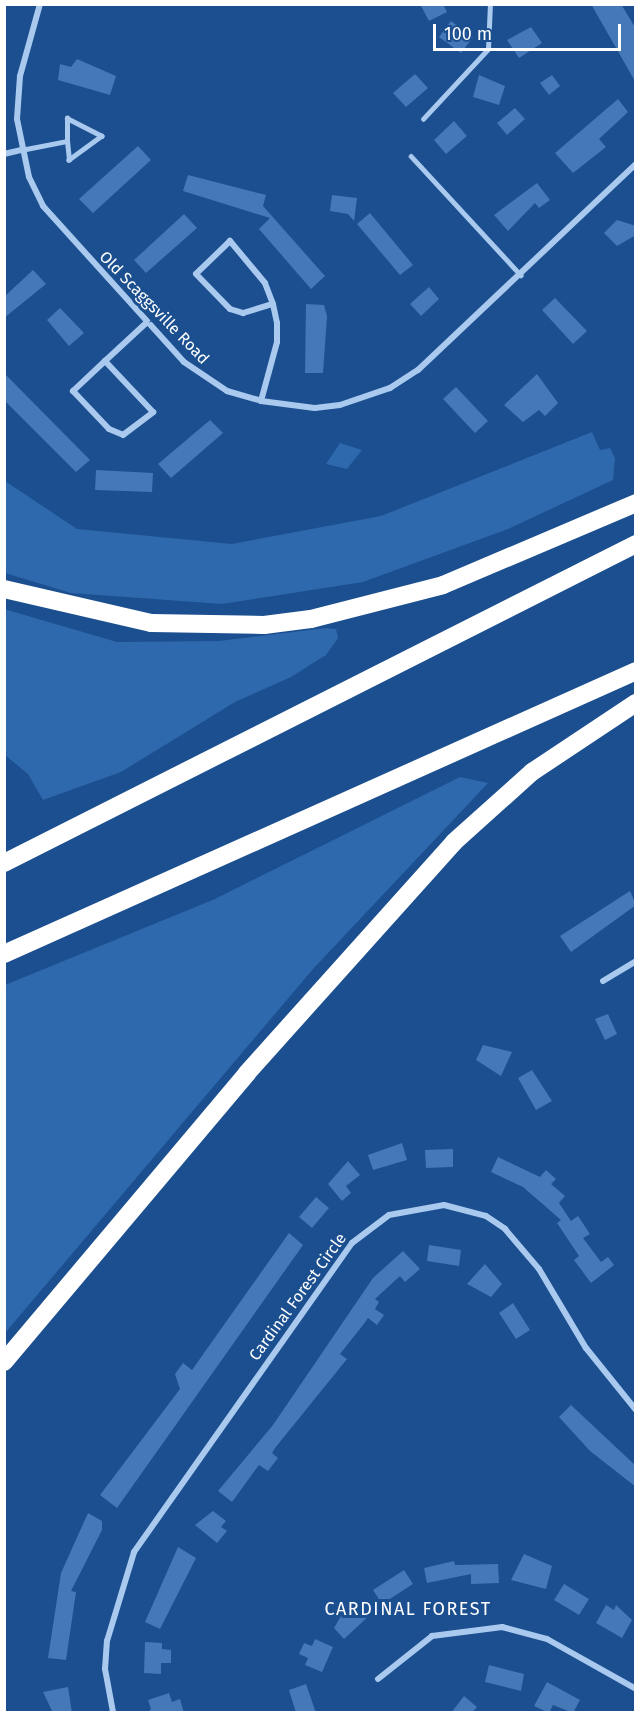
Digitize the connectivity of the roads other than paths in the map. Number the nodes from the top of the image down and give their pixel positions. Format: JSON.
{"nodes":[{"id":1,"x":40,"y":4,"type":"edge"},
{"id":2,"x":490,"y":4,"type":"edge"},
{"id":3,"x":423,"y":120,"type":"dead end"},
{"id":4,"x":67,"y":141,"type":"junction"},
{"id":5,"x":21,"y":150,"type":"junction"},
{"id":6,"x":4,"y":154,"type":"edge"},
{"id":7,"x":411,"y":156,"type":"dead end"},
{"id":8,"x":636,"y":164,"type":"edge"},
{"id":9,"x":521,"y":274,"type":"junction"},
{"id":10,"x":273,"y":304,"type":"junction"},
{"id":11,"x":146,"y":323,"type":"junction"},
{"id":12,"x":105,"y":361,"type":"junction"},
{"id":13,"x":261,"y":401,"type":"junction"},
{"id":14,"x":636,"y":503,"type":"edge"},
{"id":15,"x":636,"y":544,"type":"edge"},
{"id":16,"x":4,"y":588,"type":"edge"},
{"id":17,"x":636,"y":671,"type":"edge"},
{"id":18,"x":636,"y":703,"type":"edge"},
{"id":19,"x":4,"y":863,"type":"edge"},
{"id":20,"x":4,"y":954,"type":"edge"},
{"id":21,"x":636,"y":961,"type":"edge"},
{"id":22,"x":603,"y":981,"type":"dead end"},
{"id":23,"x":4,"y":1362,"type":"edge"},
{"id":24,"x":636,"y":1410,"type":"edge"},
{"id":25,"x":378,"y":1679,"type":"dead end"},
{"id":26,"x":636,"y":1689,"type":"edge"},
{"id":27,"x":113,"y":1713,"type":"edge"}],
"edges":[{"from":1,"to":5,"type":"street","name":"Old Scaggsville Road"},
{"from":2,"to":3,"type":"lane"},
{"from":4,"to":4,"type":"lane"},
{"from":4,"to":5,"type":"lane"},
{"from":5,"to":6,"type":"street"},
{"from":5,"to":11,"type":"street","name":"Old Scaggsville Road"},
{"from":7,"to":9,"type":"lane"},
{"from":8,"to":9,"type":"street","name":"Old Scaggsville Road"},
{"from":9,"to":13,"type":"street","name":"Old Scaggsville Road"},
{"from":10,"to":10,"type":"street"},
{"from":10,"to":13,"type":"street"},
{"from":11,"to":12,"type":"street"},
{"from":11,"to":13,"type":"street","name":"Old Scaggsville Road"},
{"from":12,"to":12,"type":"street"},
{"from":14,"to":16,"type":"highway"},
{"from":15,"to":19,"type":"highway"},
{"from":17,"to":20,"type":"highway"},
{"from":18,"to":23,"type":"highway"},
{"from":21,"to":22,"type":"street"},
{"from":24,"to":27,"type":"street","name":"Cardinal Forest Circle"},
{"from":25,"to":26,"type":"street"}]}
